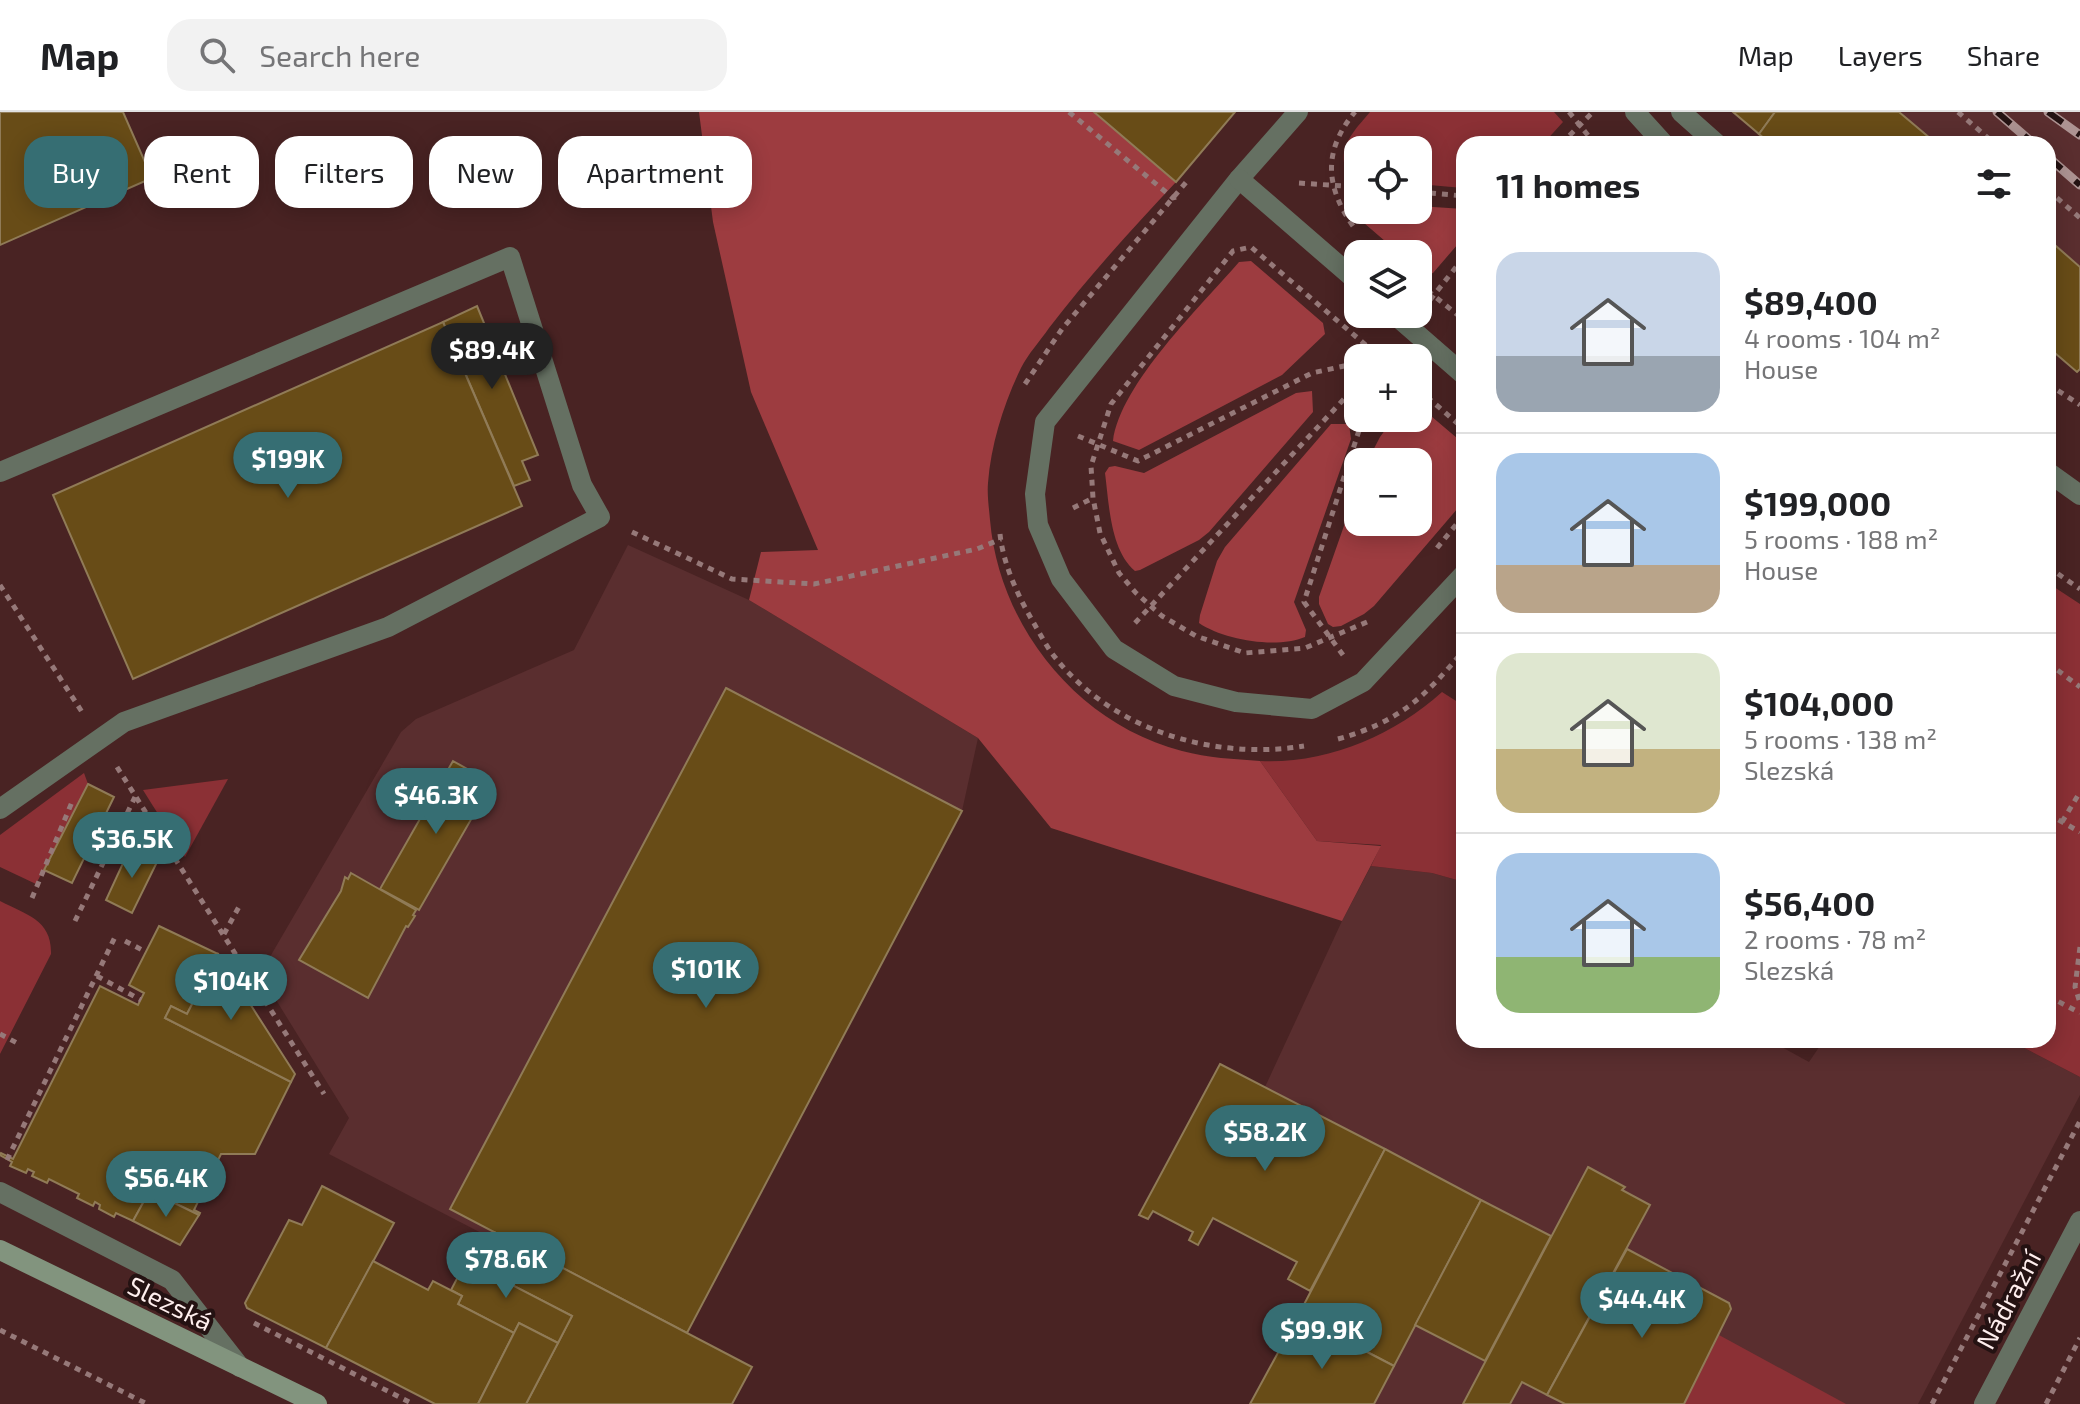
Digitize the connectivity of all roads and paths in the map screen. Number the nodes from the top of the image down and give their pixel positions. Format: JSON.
{"nodes":[{"id":1,"x":1069,"y":112,"type":"edge"},
{"id":2,"x":1298,"y":112,"type":"edge"},
{"id":3,"x":1355,"y":112,"type":"edge"},
{"id":4,"x":1569,"y":112,"type":"edge"},
{"id":5,"x":1593,"y":112,"type":"edge"},
{"id":6,"x":1635,"y":112,"type":"edge"},
{"id":7,"x":1681,"y":112,"type":"edge"},
{"id":8,"x":1958,"y":112,"type":"edge"},
{"id":9,"x":1580,"y":124,"type":"junction"},
{"id":10,"x":1569,"y":136,"type":"edge"},
{"id":11,"x":1589,"y":136,"type":"edge"},
{"id":12,"x":1657,"y":136,"type":"edge"},
{"id":13,"x":1708,"y":136,"type":"edge"},
{"id":14,"x":1986,"y":136,"type":"edge"},
{"id":15,"x":1191,"y":176,"type":"dead end"},
{"id":16,"x":1239,"y":179,"type":"junction"},
{"id":17,"x":1432,"y":193,"type":"edge"},
{"id":18,"x":1456,"y":195,"type":"edge"},
{"id":19,"x":2056,"y":197,"type":"edge"},
{"id":20,"x":1173,"y":198,"type":"junction"},
{"id":21,"x":2080,"y":218,"type":"edge"},
{"id":22,"x":1357,"y":233,"type":"dead end"},
{"id":23,"x":1344,"y":270,"type":"edge"},
{"id":24,"x":1432,"y":294,"type":"edge"},
{"id":25,"x":1456,"y":314,"type":"edge"},
{"id":26,"x":1410,"y":328,"type":"edge"},
{"id":27,"x":1365,"y":344,"type":"edge"},
{"id":28,"x":1344,"y":366,"type":"edge"},
{"id":29,"x":1456,"y":368,"type":"edge"},
{"id":30,"x":2056,"y":389,"type":"edge"},
{"id":31,"x":1344,"y":399,"type":"edge"},
{"id":32,"x":1432,"y":401,"type":"edge"},
{"id":33,"x":2080,"y":405,"type":"edge"},
{"id":34,"x":1045,"y":422,"type":"junction"},
{"id":35,"x":1456,"y":422,"type":"edge"},
{"id":36,"x":1359,"y":432,"type":"edge"},
{"id":37,"x":1097,"y":444,"type":"junction"},
{"id":38,"x":0,"y":472,"type":"edge"},
{"id":39,"x":2056,"y":478,"type":"edge"},
{"id":40,"x":2080,"y":495,"type":"edge"},
{"id":41,"x":600,"y":517,"type":"junction"},
{"id":42,"x":1000,"y":525,"type":"dead end"},
{"id":43,"x":1456,"y":525,"type":"edge"},
{"id":44,"x":977,"y":549,"type":"dead end"},
{"id":45,"x":1434,"y":551,"type":"dead end"},
{"id":46,"x":2056,"y":572,"type":"edge"},
{"id":47,"x":1456,"y":583,"type":"edge"},
{"id":48,"x":0,"y":585,"type":"edge"},
{"id":49,"x":2080,"y":589,"type":"edge"},
{"id":50,"x":1149,"y":605,"type":"junction"},
{"id":51,"x":1371,"y":620,"type":"dead end"},
{"id":52,"x":1331,"y":639,"type":"junction"},
{"id":53,"x":1114,"y":649,"type":"junction"},
{"id":54,"x":1456,"y":660,"type":"edge"},
{"id":55,"x":2056,"y":669,"type":"edge"},
{"id":56,"x":1077,"y":680,"type":"junction"},
{"id":57,"x":1363,"y":682,"type":"junction"},
{"id":58,"x":2080,"y":687,"type":"edge"},
{"id":59,"x":1391,"y":719,"type":"junction"},
{"id":60,"x":99,"y":739,"type":"junction"},
{"id":61,"x":1336,"y":740,"type":"dead end"},
{"id":62,"x":1307,"y":746,"type":"dead end"},
{"id":63,"x":2080,"y":792,"type":"edge"},
{"id":64,"x":136,"y":796,"type":"junction"},
{"id":65,"x":74,"y":797,"type":"dead end"},
{"id":66,"x":0,"y":809,"type":"edge"},
{"id":67,"x":2056,"y":819,"type":"edge"},
{"id":68,"x":2062,"y":822,"type":"junction"},
{"id":69,"x":2080,"y":832,"type":"edge"},
{"id":70,"x":32,"y":898,"type":"dead end"},
{"id":71,"x":241,"y":903,"type":"dead end"},
{"id":72,"x":75,"y":921,"type":"dead end"},
{"id":73,"x":224,"y":934,"type":"junction"},
{"id":74,"x":115,"y":937,"type":"dead end"},
{"id":75,"x":125,"y":941,"type":"dead end"},
{"id":76,"x":2080,"y":947,"type":"edge"},
{"id":77,"x":146,"y":952,"type":"dead end"},
{"id":78,"x":97,"y":976,"type":"junction"},
{"id":79,"x":141,"y":1000,"type":"dead end"},
{"id":80,"x":2056,"y":1000,"type":"edge"},
{"id":81,"x":2080,"y":1003,"type":"edge"},
{"id":82,"x":2080,"y":1013,"type":"edge"},
{"id":83,"x":0,"y":1034,"type":"edge"},
{"id":84,"x":19,"y":1044,"type":"dead end"},
{"id":85,"x":324,"y":1094,"type":"dead end"},
{"id":86,"x":2080,"y":1121,"type":"edge"},
{"id":87,"x":1,"y":1182,"type":"edge"},
{"id":88,"x":2080,"y":1221,"type":"edge"},
{"id":89,"x":0,"y":1250,"type":"edge"},
{"id":90,"x":0,"y":1330,"type":"edge"},
{"id":91,"x":2080,"y":1338,"type":"edge"},
{"id":92,"x":240,"y":1367,"type":"junction"},
{"id":93,"x":147,"y":1404,"type":"edge"},
{"id":94,"x":317,"y":1404,"type":"edge"},
{"id":95,"x":1932,"y":1404,"type":"edge"},
{"id":96,"x":1984,"y":1404,"type":"edge"},
{"id":97,"x":2046,"y":1404,"type":"edge"}],
"edges":[{"from":1,"to":20,"type":"path"},
{"from":2,"to":16,"type":"street"},
{"from":3,"to":22,"type":"path"},
{"from":4,"to":9,"type":"path"},
{"from":5,"to":9,"type":"path"},
{"from":6,"to":12,"type":"street"},
{"from":7,"to":13,"type":"street"},
{"from":8,"to":14,"type":"path"},
{"from":9,"to":10,"type":"path"},
{"from":9,"to":11,"type":"path"},
{"from":15,"to":20,"type":"path"},
{"from":16,"to":23,"type":"street"},
{"from":16,"to":34,"type":"street"},
{"from":17,"to":18,"type":"path"},
{"from":19,"to":21,"type":"path"},
{"from":20,"to":34,"type":"path"},
{"from":24,"to":25,"type":"path"},
{"from":26,"to":29,"type":"street"},
{"from":27,"to":37,"type":"path"},
{"from":28,"to":37,"type":"path"},
{"from":30,"to":33,"type":"path"},
{"from":31,"to":50,"type":"path"},
{"from":32,"to":35,"type":"path"},
{"from":34,"to":37,"type":"path"},
{"from":34,"to":53,"type":"street"},
{"from":36,"to":52,"type":"path"},
{"from":37,"to":50,"type":"path"},
{"from":38,"to":41,"type":"street"},
{"from":39,"to":40,"type":"street"},
{"from":41,"to":44,"type":"path"},
{"from":41,"to":60,"type":"street"},
{"from":42,"to":56,"type":"path"},
{"from":43,"to":45,"type":"path"},
{"from":46,"to":49,"type":"path"},
{"from":47,"to":57,"type":"street"},
{"from":48,"to":60,"type":"path"},
{"from":50,"to":52,"type":"path"},
{"from":50,"to":53,"type":"path"},
{"from":51,"to":52,"type":"path"},
{"from":52,"to":57,"type":"path"},
{"from":53,"to":56,"type":"path"},
{"from":53,"to":57,"type":"street"},
{"from":54,"to":59,"type":"path"},
{"from":55,"to":58,"type":"path"},
{"from":56,"to":62,"type":"path"},
{"from":57,"to":59,"type":"path"},
{"from":59,"to":61,"type":"path"},
{"from":60,"to":64,"type":"path"},
{"from":60,"to":66,"type":"street"},
{"from":63,"to":68,"type":"path"},
{"from":64,"to":72,"type":"path"},
{"from":64,"to":73,"type":"path"},
{"from":65,"to":70,"type":"path"},
{"from":67,"to":68,"type":"path"},
{"from":68,"to":69,"type":"path"},
{"from":71,"to":73,"type":"path"},
{"from":73,"to":85,"type":"path"},
{"from":74,"to":78,"type":"path"},
{"from":75,"to":77,"type":"path"},
{"from":76,"to":81,"type":"path"},
{"from":78,"to":79,"type":"path"},
{"from":78,"to":87,"type":"path"},
{"from":80,"to":82,"type":"path"},
{"from":83,"to":84,"type":"path"},
{"from":86,"to":95,"type":"path"},
{"from":87,"to":92,"type":"street"},
{"from":88,"to":96,"type":"street","name":"Nádražní"},
{"from":89,"to":92,"type":"street","name":"Slezská"},
{"from":90,"to":93,"type":"path"},
{"from":91,"to":97,"type":"path"},
{"from":92,"to":94,"type":"street","name":"Slezská"}]}
